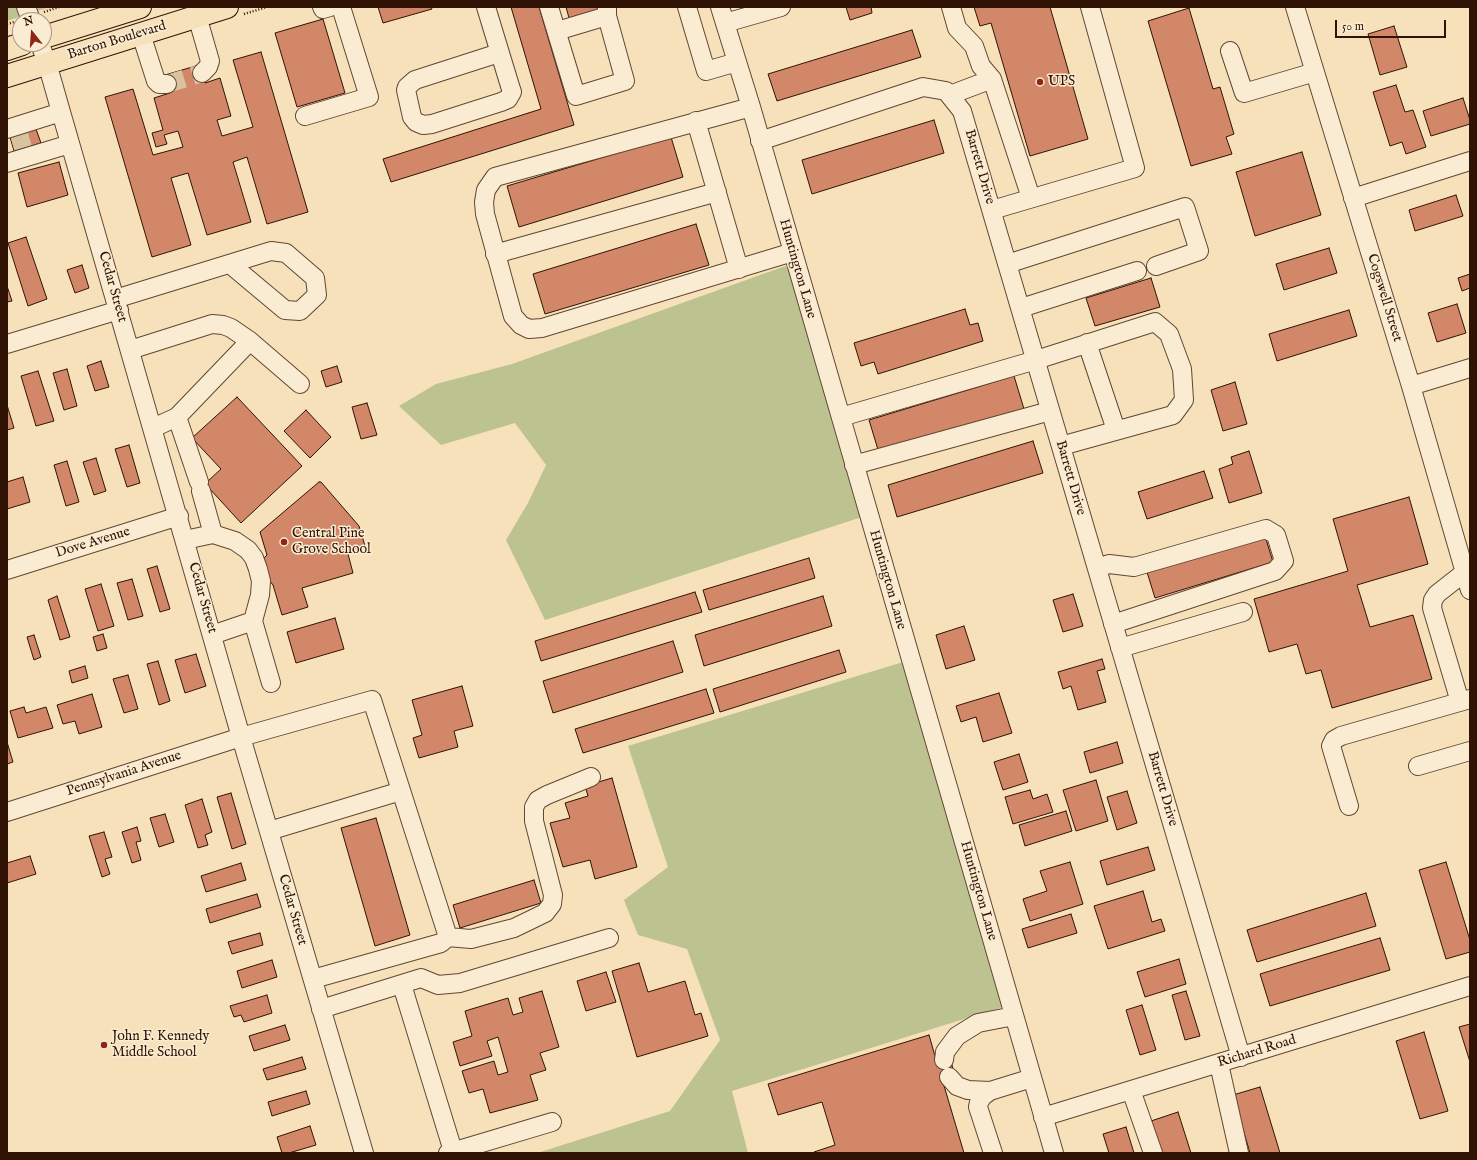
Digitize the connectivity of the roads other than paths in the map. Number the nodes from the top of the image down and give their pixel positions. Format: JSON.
{"nodes":[{"id":1,"x":140,"y":7,"type":"edge"},
{"id":2,"x":227,"y":7,"type":"edge"},
{"id":3,"x":322,"y":7,"type":"edge"},
{"id":4,"x":330,"y":7,"type":"edge"},
{"id":5,"x":341,"y":7,"type":"edge"},
{"id":6,"x":486,"y":7,"type":"edge"},
{"id":7,"x":549,"y":7,"type":"edge"},
{"id":8,"x":687,"y":7,"type":"edge"},
{"id":9,"x":782,"y":7,"type":"edge"},
{"id":10,"x":951,"y":7,"type":"edge"},
{"id":11,"x":1090,"y":7,"type":"edge"},
{"id":12,"x":1295,"y":7,"type":"edge"},
{"id":13,"x":607,"y":12,"type":"edge"},
{"id":14,"x":723,"y":15,"type":"edge"},
{"id":15,"x":197,"y":16,"type":"junction"},
{"id":16,"x":557,"y":31,"type":"junction"},
{"id":17,"x":52,"y":34,"type":"edge"},
{"id":18,"x":141,"y":34,"type":"junction"},
{"id":19,"x":1230,"y":51,"type":"dead end"},
{"id":20,"x":43,"y":53,"type":"edge"},
{"id":21,"x":499,"y":53,"type":"junction"},
{"id":22,"x":737,"y":62,"type":"junction"},
{"id":23,"x":1315,"y":72,"type":"junction"},
{"id":24,"x":202,"y":74,"type":"dead end"},
{"id":25,"x":7,"y":76,"type":"edge"},
{"id":26,"x":992,"y":79,"type":"junction"},
{"id":27,"x":167,"y":84,"type":"dead end"},
{"id":28,"x":950,"y":95,"type":"junction"},
{"id":29,"x":750,"y":107,"type":"junction"},
{"id":30,"x":61,"y":112,"type":"junction"},
{"id":31,"x":305,"y":116,"type":"dead end"},
{"id":32,"x":696,"y":121,"type":"junction"},
{"id":33,"x":24,"y":139,"type":"edge"},
{"id":34,"x":760,"y":140,"type":"junction"},
{"id":35,"x":70,"y":144,"type":"junction"},
{"id":36,"x":1470,"y":161,"type":"edge"},
{"id":37,"x":7,"y":163,"type":"edge"},
{"id":38,"x":717,"y":192,"type":"junction"},
{"id":39,"x":1031,"y":198,"type":"junction"},
{"id":40,"x":1354,"y":198,"type":"junction"},
{"id":41,"x":992,"y":210,"type":"junction"},
{"id":42,"x":793,"y":252,"type":"junction"},
{"id":43,"x":495,"y":254,"type":"junction"},
{"id":44,"x":230,"y":264,"type":"dead end"},
{"id":45,"x":1007,"y":264,"type":"junction"},
{"id":46,"x":1156,"y":266,"type":"dead end"},
{"id":47,"x":739,"y":269,"type":"junction"},
{"id":48,"x":1137,"y":271,"type":"dead end"},
{"id":49,"x":117,"y":305,"type":"junction"},
{"id":50,"x":1020,"y":308,"type":"junction"},
{"id":51,"x":250,"y":341,"type":"junction"},
{"id":52,"x":1087,"y":343,"type":"junction"},
{"id":53,"x":7,"y":344,"type":"edge"},
{"id":54,"x":130,"y":350,"type":"junction"},
{"id":55,"x":1036,"y":360,"type":"junction"},
{"id":56,"x":1470,"y":368,"type":"edge"},
{"id":57,"x":300,"y":384,"type":"dead end"},
{"id":58,"x":1411,"y":386,"type":"junction"},
{"id":59,"x":1050,"y":411,"type":"junction"},
{"id":60,"x":177,"y":417,"type":"junction"},
{"id":61,"x":840,"y":417,"type":"junction"},
{"id":62,"x":153,"y":428,"type":"junction"},
{"id":63,"x":1116,"y":430,"type":"junction"},
{"id":64,"x":1061,"y":446,"type":"junction"},
{"id":65,"x":854,"y":465,"type":"junction"},
{"id":66,"x":179,"y":516,"type":"junction"},
{"id":67,"x":213,"y":534,"type":"junction"},
{"id":68,"x":185,"y":540,"type":"junction"},
{"id":69,"x":1097,"y":568,"type":"junction"},
{"id":70,"x":7,"y":570,"type":"edge"},
{"id":71,"x":1465,"y":572,"type":"junction"},
{"id":72,"x":1470,"y":590,"type":"edge"},
{"id":73,"x":1243,"y":612,"type":"dead end"},
{"id":74,"x":253,"y":621,"type":"junction"},
{"id":75,"x":1113,"y":624,"type":"junction"},
{"id":76,"x":212,"y":635,"type":"junction"},
{"id":77,"x":1120,"y":648,"type":"junction"},
{"id":78,"x":271,"y":683,"type":"dead end"},
{"id":79,"x":1465,"y":700,"type":"edge"},
{"id":80,"x":241,"y":737,"type":"junction"},
{"id":81,"x":1470,"y":751,"type":"edge"},
{"id":82,"x":1418,"y":766,"type":"dead end"},
{"id":83,"x":590,"y":777,"type":"dead end"},
{"id":84,"x":401,"y":791,"type":"junction"},
{"id":85,"x":1349,"y":806,"type":"dead end"},
{"id":86,"x":7,"y":812,"type":"edge"},
{"id":87,"x":269,"y":831,"type":"junction"},
{"id":88,"x":448,"y":937,"type":"junction"},
{"id":89,"x":609,"y":938,"type":"dead end"},
{"id":90,"x":312,"y":979,"type":"junction"},
{"id":91,"x":402,"y":985,"type":"junction"},
{"id":92,"x":1470,"y":986,"type":"edge"},
{"id":93,"x":321,"y":1009,"type":"junction"},
{"id":94,"x":1014,"y":1016,"type":"junction"},
{"id":95,"x":1240,"y":1057,"type":"junction"},
{"id":96,"x":1219,"y":1064,"type":"junction"},
{"id":97,"x":1032,"y":1078,"type":"junction"},
{"id":98,"x":1131,"y":1090,"type":"junction"},
{"id":99,"x":990,"y":1091,"type":"junction"},
{"id":100,"x":1043,"y":1117,"type":"junction"},
{"id":101,"x":552,"y":1122,"type":"dead end"},
{"id":102,"x":450,"y":1152,"type":"edge"},
{"id":103,"x":364,"y":1153,"type":"edge"},
{"id":104,"x":994,"y":1153,"type":"edge"},
{"id":105,"x":1054,"y":1153,"type":"edge"},
{"id":106,"x":1153,"y":1153,"type":"edge"},
{"id":107,"x":1239,"y":1153,"type":"edge"}],
"edges":[{"from":1,"to":17,"type":"main road","name":"Barton Boulevard"},
{"from":2,"to":15,"type":"main road","name":"Barton Boulevard"},
{"from":3,"to":4,"type":"street"},
{"from":5,"to":31,"type":"street"},
{"from":6,"to":21,"type":"street"},
{"from":7,"to":16,"type":"street"},
{"from":8,"to":22,"type":"street"},
{"from":9,"to":14,"type":"street"},
{"from":10,"to":26,"type":"street"},
{"from":11,"to":39,"type":"street"},
{"from":12,"to":23,"type":"street","name":"Cogswell Street"},
{"from":13,"to":16,"type":"street"},
{"from":13,"to":16,"type":"street"},
{"from":14,"to":22,"type":"street","name":"Huntington Lane"},
{"from":15,"to":18,"type":"main road","name":"Barton Boulevard"},
{"from":15,"to":24,"type":"street"},
{"from":18,"to":20,"type":"main road","name":"Barton Boulevard"},
{"from":18,"to":27,"type":"street"},
{"from":19,"to":23,"type":"street"},
{"from":20,"to":25,"type":"main road","name":"Barton Boulevard"},
{"from":20,"to":30,"type":"street","name":"Cedar Street"},
{"from":21,"to":21,"type":"street"},
{"from":22,"to":29,"type":"street","name":"Huntington Lane"},
{"from":23,"to":40,"type":"street","name":"Cogswell Street"},
{"from":26,"to":28,"type":"street"},
{"from":26,"to":39,"type":"street"},
{"from":28,"to":34,"type":"street"},
{"from":28,"to":41,"type":"street","name":"Barrett Drive"},
{"from":29,"to":32,"type":"street"},
{"from":29,"to":34,"type":"street","name":"Huntington Lane"},
{"from":30,"to":33,"type":"street"},
{"from":30,"to":35,"type":"street","name":"Cedar Street"},
{"from":32,"to":38,"type":"street"},
{"from":32,"to":43,"type":"street"},
{"from":33,"to":35,"type":"street"},
{"from":33,"to":37,"type":"street"},
{"from":34,"to":42,"type":"street","name":"Huntington Lane"},
{"from":35,"to":49,"type":"street","name":"Cedar Street"},
{"from":36,"to":40,"type":"street"},
{"from":38,"to":43,"type":"street"},
{"from":38,"to":47,"type":"street"},
{"from":39,"to":41,"type":"street"},
{"from":40,"to":58,"type":"street","name":"Cogswell Street"},
{"from":41,"to":45,"type":"street","name":"Barrett Drive"},
{"from":42,"to":47,"type":"street"},
{"from":42,"to":61,"type":"street","name":"Huntington Lane"},
{"from":43,"to":47,"type":"street"},
{"from":44,"to":49,"type":"street"},
{"from":45,"to":46,"type":"street"},
{"from":45,"to":50,"type":"street","name":"Barrett Drive"},
{"from":48,"to":50,"type":"street"},
{"from":49,"to":53,"type":"street"},
{"from":49,"to":54,"type":"street","name":"Cedar Street"},
{"from":50,"to":55,"type":"street","name":"Barrett Drive"},
{"from":51,"to":54,"type":"street"},
{"from":51,"to":57,"type":"street"},
{"from":51,"to":60,"type":"street"},
{"from":52,"to":55,"type":"street"},
{"from":52,"to":63,"type":"street"},
{"from":52,"to":63,"type":"street"},
{"from":54,"to":62,"type":"street","name":"Cedar Street"},
{"from":55,"to":59,"type":"street","name":"Barrett Drive"},
{"from":55,"to":61,"type":"street"},
{"from":56,"to":58,"type":"street"},
{"from":58,"to":71,"type":"street","name":"Cogswell Street"},
{"from":59,"to":64,"type":"street","name":"Barrett Drive"},
{"from":59,"to":65,"type":"street"},
{"from":60,"to":62,"type":"street"},
{"from":60,"to":67,"type":"street"},
{"from":61,"to":65,"type":"street","name":"Huntington Lane"},
{"from":62,"to":66,"type":"street","name":"Cedar Street"},
{"from":63,"to":64,"type":"street"},
{"from":64,"to":69,"type":"street","name":"Barrett Drive"},
{"from":65,"to":94,"type":"street","name":"Huntington Lane"},
{"from":66,"to":68,"type":"street","name":"Cedar Street"},
{"from":66,"to":70,"type":"street","name":"Dove Avenue"},
{"from":67,"to":68,"type":"street"},
{"from":67,"to":74,"type":"street"},
{"from":68,"to":76,"type":"street","name":"Cedar Street"},
{"from":69,"to":75,"type":"street","name":"Barrett Drive"},
{"from":69,"to":75,"type":"street"},
{"from":71,"to":72,"type":"street","name":"Cogswell Street"},
{"from":71,"to":79,"type":"street"},
{"from":73,"to":77,"type":"street"},
{"from":74,"to":76,"type":"street"},
{"from":74,"to":78,"type":"street"},
{"from":75,"to":77,"type":"street","name":"Barrett Drive"},
{"from":76,"to":80,"type":"street","name":"Cedar Street"},
{"from":77,"to":95,"type":"street","name":"Barrett Drive"},
{"from":79,"to":85,"type":"street"},
{"from":80,"to":84,"type":"street","name":"Pennsylvania Avenue"},
{"from":80,"to":86,"type":"street","name":"Pennsylvania Avenue"},
{"from":80,"to":87,"type":"street","name":"Cedar Street"},
{"from":81,"to":82,"type":"street"},
{"from":83,"to":88,"type":"street"},
{"from":84,"to":87,"type":"street"},
{"from":84,"to":88,"type":"street"},
{"from":87,"to":90,"type":"street","name":"Cedar Street"},
{"from":88,"to":90,"type":"street"},
{"from":89,"to":91,"type":"street"},
{"from":90,"to":93,"type":"street","name":"Cedar Street"},
{"from":91,"to":93,"type":"street"},
{"from":91,"to":102,"type":"street"},
{"from":92,"to":95,"type":"street","name":"Richard Road"},
{"from":93,"to":103,"type":"street","name":"Cedar Street"},
{"from":94,"to":97,"type":"street","name":"Huntington Lane"},
{"from":94,"to":99,"type":"street"},
{"from":95,"to":96,"type":"street","name":"Richard Road"},
{"from":96,"to":98,"type":"street","name":"Richard Road"},
{"from":96,"to":107,"type":"street"},
{"from":97,"to":99,"type":"street"},
{"from":97,"to":100,"type":"street","name":"Huntington Lane"},
{"from":98,"to":100,"type":"street","name":"Richard Road"},
{"from":98,"to":106,"type":"street"},
{"from":99,"to":104,"type":"street"},
{"from":100,"to":105,"type":"street","name":"Huntington Lane"},
{"from":101,"to":102,"type":"street"}]}
